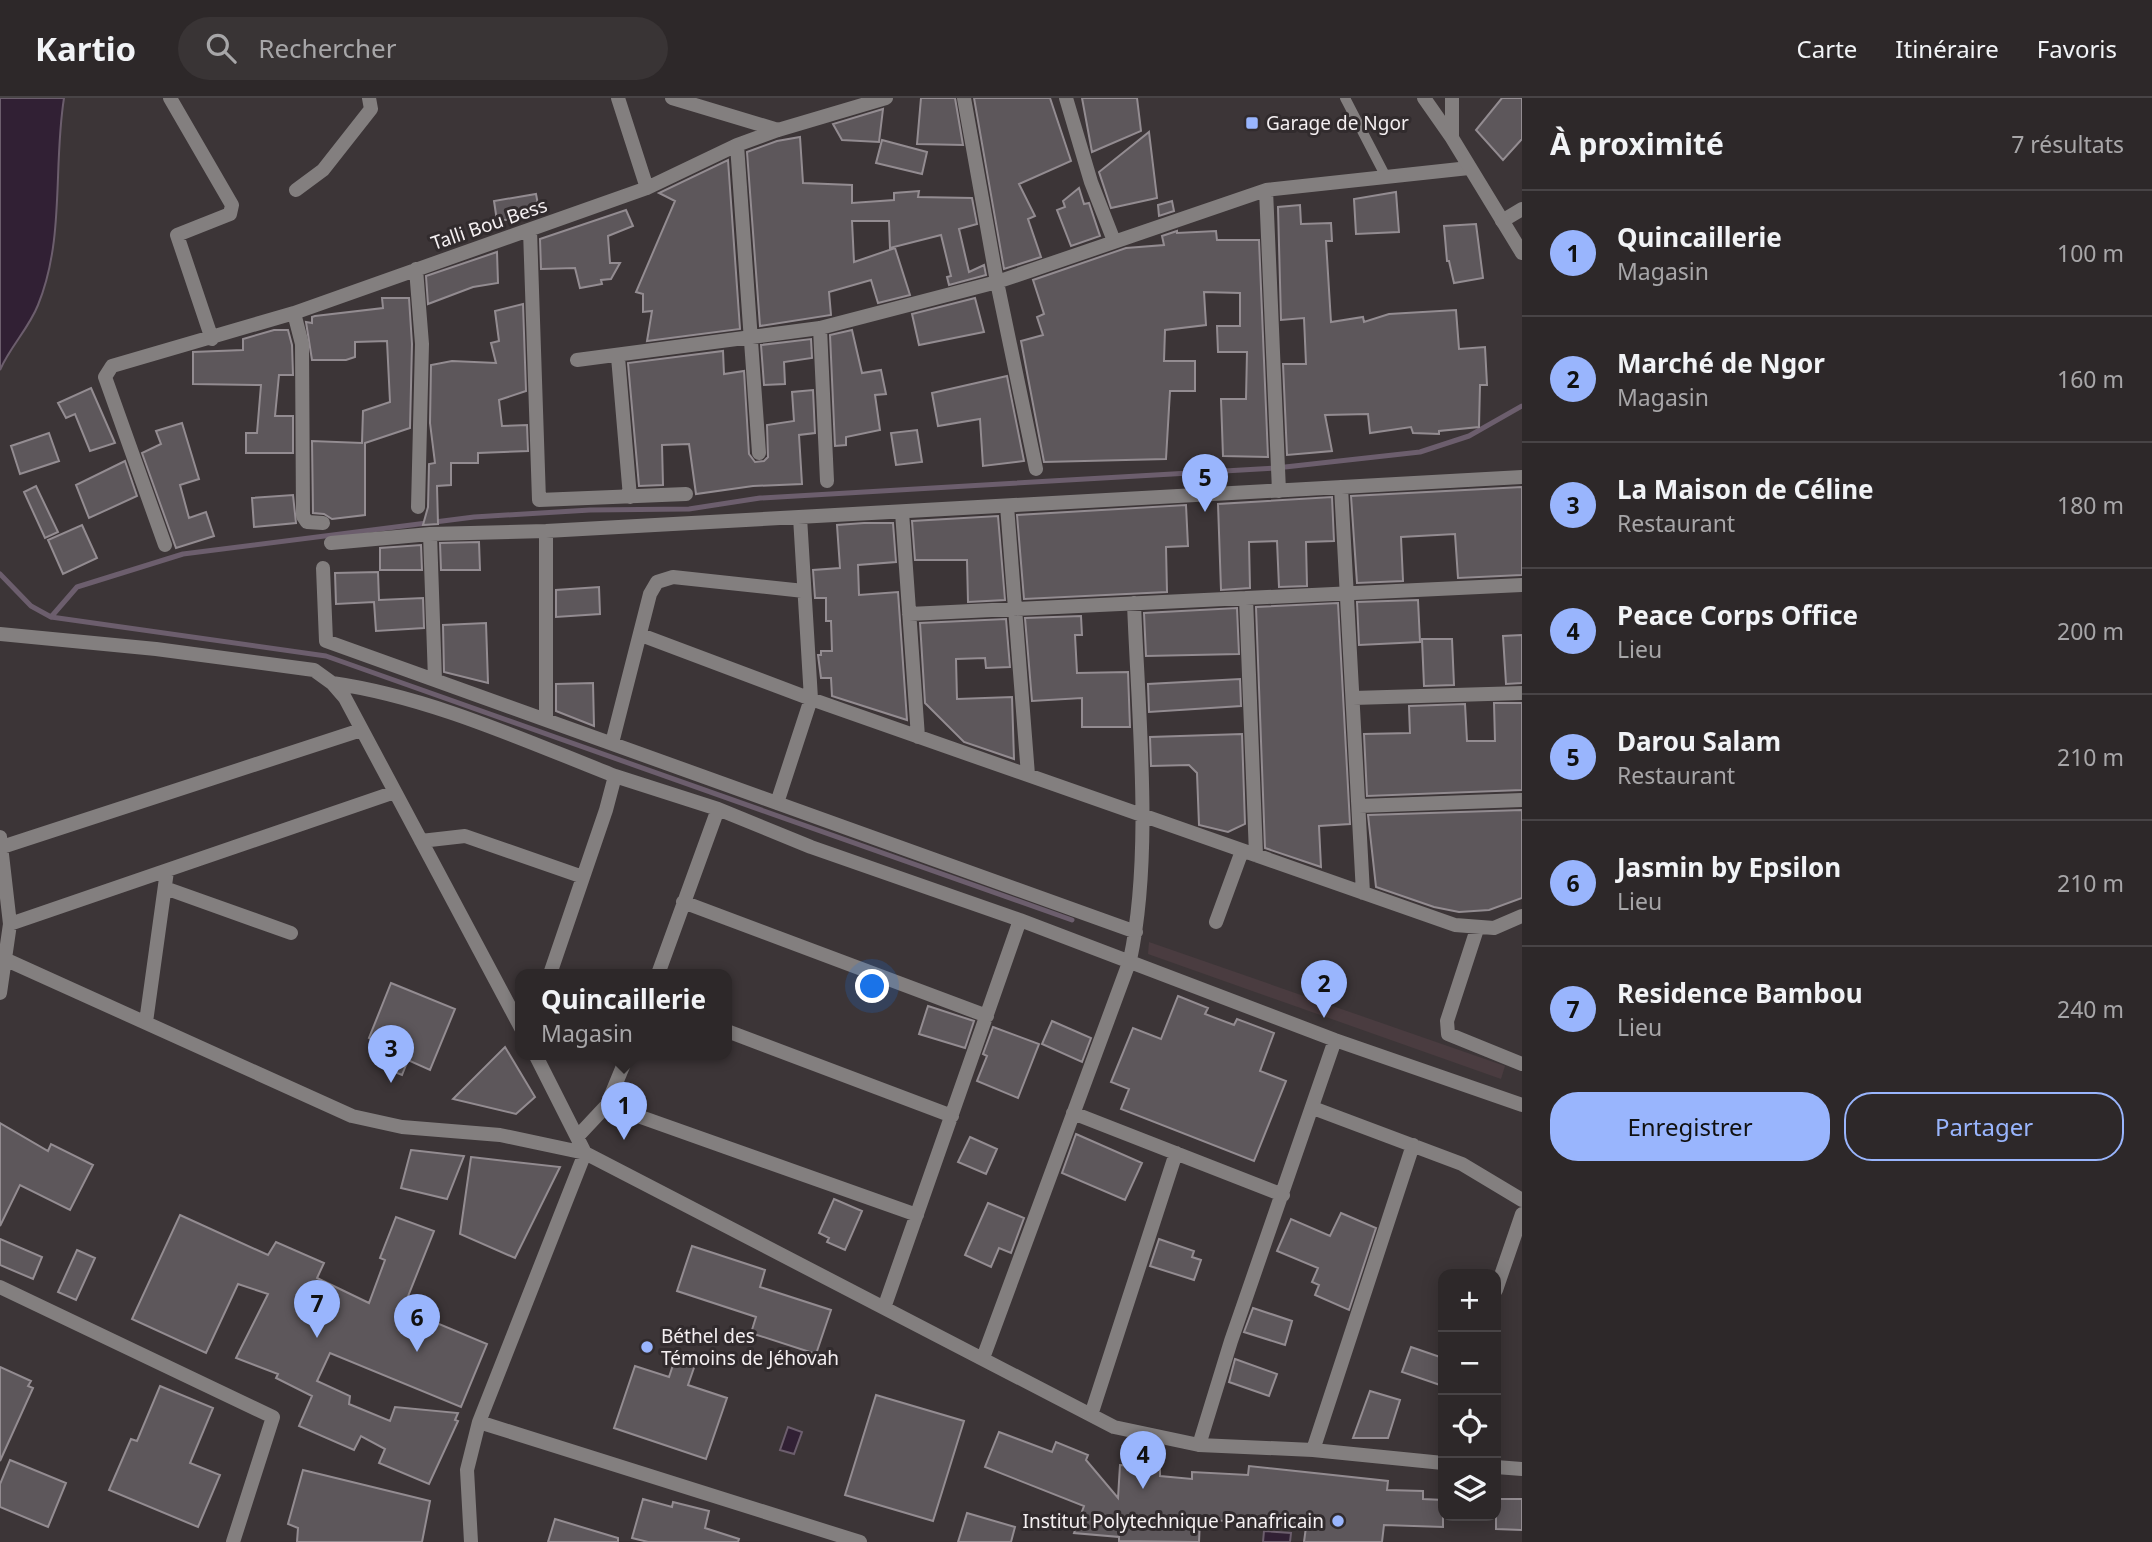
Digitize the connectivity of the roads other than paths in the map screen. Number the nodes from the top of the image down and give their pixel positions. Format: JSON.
{"nodes":[{"id":1,"x":170,"y":98,"type":"edge"},
{"id":2,"x":369,"y":98,"type":"edge"},
{"id":3,"x":618,"y":98,"type":"edge"},
{"id":4,"x":672,"y":98,"type":"edge"},
{"id":5,"x":886,"y":98,"type":"edge"},
{"id":6,"x":964,"y":98,"type":"edge"},
{"id":7,"x":1066,"y":98,"type":"edge"},
{"id":8,"x":1345,"y":98,"type":"edge"},
{"id":9,"x":1424,"y":98,"type":"edge"},
{"id":10,"x":1452,"y":98,"type":"edge"},
{"id":11,"x":778,"y":130,"type":"junction"},
{"id":12,"x":1452,"y":138,"type":"junction"},
{"id":13,"x":737,"y":145,"type":"junction"},
{"id":14,"x":1469,"y":168,"type":"junction"},
{"id":15,"x":1386,"y":177,"type":"junction"},
{"id":16,"x":647,"y":188,"type":"junction"},
{"id":17,"x":296,"y":190,"type":"dead end"},
{"id":18,"x":1266,"y":190,"type":"junction"},
{"id":19,"x":1522,"y":209,"type":"edge"},
{"id":20,"x":1502,"y":221,"type":"junction"},
{"id":21,"x":530,"y":230,"type":"junction"},
{"id":22,"x":1114,"y":241,"type":"junction"},
{"id":23,"x":1522,"y":253,"type":"edge"},
{"id":24,"x":416,"y":269,"type":"junction"},
{"id":25,"x":997,"y":282,"type":"junction"},
{"id":26,"x":294,"y":313,"type":"junction"},
{"id":27,"x":820,"y":328,"type":"junction"},
{"id":28,"x":749,"y":336,"type":"junction"},
{"id":29,"x":212,"y":339,"type":"junction"},
{"id":30,"x":618,"y":357,"type":"junction"},
{"id":31,"x":577,"y":360,"type":"dead end"},
{"id":32,"x":759,"y":453,"type":"dead end"},
{"id":33,"x":1037,"y":469,"type":"dead end"},
{"id":34,"x":1522,"y":477,"type":"edge"},
{"id":35,"x":827,"y":481,"type":"dead end"},
{"id":36,"x":1279,"y":484,"type":"junction"},
{"id":37,"x":1341,"y":487,"type":"junction"},
{"id":38,"x":686,"y":494,"type":"dead end"},
{"id":39,"x":630,"y":497,"type":"junction"},
{"id":40,"x":1007,"y":506,"type":"junction"},
{"id":41,"x":418,"y":507,"type":"dead end"},
{"id":42,"x":902,"y":512,"type":"junction"},
{"id":43,"x":800,"y":517,"type":"junction"},
{"id":44,"x":323,"y":523,"type":"dead end"},
{"id":45,"x":546,"y":531,"type":"junction"},
{"id":46,"x":430,"y":534,"type":"junction"},
{"id":47,"x":331,"y":543,"type":"dead end"},
{"id":48,"x":165,"y":545,"type":"dead end"},
{"id":49,"x":323,"y":568,"type":"dead end"},
{"id":50,"x":1522,"y":584,"type":"edge"},
{"id":51,"x":804,"y":591,"type":"junction"},
{"id":52,"x":1348,"y":593,"type":"junction"},
{"id":53,"x":1245,"y":598,"type":"junction"},
{"id":54,"x":1134,"y":603,"type":"junction"},
{"id":55,"x":1014,"y":610,"type":"junction"},
{"id":56,"x":909,"y":614,"type":"junction"},
{"id":57,"x":0,"y":634,"type":"edge"},
{"id":58,"x":641,"y":635,"type":"junction"},
{"id":59,"x":435,"y":680,"type":"junction"},
{"id":60,"x":332,"y":683,"type":"junction"},
{"id":61,"x":1522,"y":693,"type":"edge"},
{"id":62,"x":1353,"y":698,"type":"junction"},
{"id":63,"x":811,"y":699,"type":"junction"},
{"id":64,"x":546,"y":718,"type":"junction"},
{"id":65,"x":361,"y":730,"type":"junction"},
{"id":66,"x":918,"y":737,"type":"junction"},
{"id":67,"x":612,"y":743,"type":"junction"},
{"id":68,"x":1028,"y":775,"type":"junction"},
{"id":69,"x":615,"y":776,"type":"junction"},
{"id":70,"x":395,"y":792,"type":"junction"},
{"id":71,"x":1522,"y":800,"type":"edge"},
{"id":72,"x":777,"y":803,"type":"junction"},
{"id":73,"x":1359,"y":806,"type":"junction"},
{"id":74,"x":718,"y":810,"type":"junction"},
{"id":75,"x":1141,"y":815,"type":"junction"},
{"id":76,"x":421,"y":841,"type":"junction"},
{"id":77,"x":1,"y":842,"type":"edge"},
{"id":78,"x":1249,"y":853,"type":"junction"},
{"id":79,"x":167,"y":871,"type":"junction"},
{"id":80,"x":583,"y":877,"type":"junction"},
{"id":81,"x":165,"y":888,"type":"junction"},
{"id":82,"x":1363,"y":893,"type":"junction"},
{"id":83,"x":683,"y":902,"type":"junction"},
{"id":84,"x":1522,"y":916,"type":"edge"},
{"id":85,"x":1020,"y":920,"type":"junction"},
{"id":86,"x":1216,"y":922,"type":"dead end"},
{"id":87,"x":10,"y":924,"type":"junction"},
{"id":88,"x":1477,"y":929,"type":"junction"},
{"id":89,"x":1136,"y":932,"type":"junction"},
{"id":90,"x":291,"y":933,"type":"dead end"},
{"id":91,"x":3,"y":958,"type":"edge"},
{"id":92,"x":1130,"y":960,"type":"junction"},
{"id":93,"x":552,"y":969,"type":"edge"},
{"id":94,"x":660,"y":969,"type":"edge"},
{"id":95,"x":0,"y":993,"type":"edge"},
{"id":96,"x":987,"y":1016,"type":"junction"},
{"id":97,"x":515,"y":1017,"type":"edge"},
{"id":98,"x":146,"y":1022,"type":"junction"},
{"id":99,"x":732,"y":1033,"type":"edge"},
{"id":100,"x":1335,"y":1040,"type":"junction"},
{"id":101,"x":538,"y":1060,"type":"edge"},
{"id":102,"x":626,"y":1060,"type":"edge"},
{"id":103,"x":1522,"y":1064,"type":"edge"},
{"id":104,"x":607,"y":1105,"type":"junction"},
{"id":105,"x":1522,"y":1105,"type":"edge"},
{"id":106,"x":1313,"y":1108,"type":"junction"},
{"id":107,"x":1073,"y":1112,"type":"junction"},
{"id":108,"x":952,"y":1116,"type":"junction"},
{"id":109,"x":578,"y":1136,"type":"junction"},
{"id":110,"x":1413,"y":1145,"type":"junction"},
{"id":111,"x":585,"y":1153,"type":"junction"},
{"id":112,"x":1175,"y":1153,"type":"junction"},
{"id":113,"x":1283,"y":1195,"type":"junction"},
{"id":114,"x":1522,"y":1200,"type":"edge"},
{"id":115,"x":1522,"y":1214,"type":"edge"},
{"id":116,"x":917,"y":1215,"type":"junction"},
{"id":117,"x":1501,"y":1275,"type":"edge"},
{"id":118,"x":0,"y":1287,"type":"edge"},
{"id":119,"x":884,"y":1308,"type":"junction"},
{"id":120,"x":983,"y":1359,"type":"junction"},
{"id":121,"x":1091,"y":1415,"type":"junction"},
{"id":122,"x":480,"y":1422,"type":"junction"},
{"id":123,"x":1199,"y":1445,"type":"junction"},
{"id":124,"x":1313,"y":1450,"type":"junction"},
{"id":125,"x":1438,"y":1460,"type":"edge"},
{"id":126,"x":1501,"y":1467,"type":"edge"},
{"id":127,"x":1522,"y":1469,"type":"edge"},
{"id":128,"x":233,"y":1542,"type":"edge"},
{"id":129,"x":471,"y":1542,"type":"edge"},
{"id":130,"x":860,"y":1542,"type":"edge"}],
"edges":[{"from":1,"to":29,"type":"street"},
{"from":2,"to":17,"type":"street"},
{"from":3,"to":16,"type":"street"},
{"from":4,"to":11,"type":"street"},
{"from":5,"to":11,"type":"street","name":"Talli Bou Bess"},
{"from":6,"to":25,"type":"street"},
{"from":7,"to":22,"type":"street"},
{"from":8,"to":15,"type":"lane"},
{"from":9,"to":12,"type":"street"},
{"from":10,"to":12,"type":"street"},
{"from":11,"to":13,"type":"street","name":"Talli Bou Bess"},
{"from":12,"to":14,"type":"street"},
{"from":13,"to":16,"type":"street","name":"Talli Bou Bess"},
{"from":13,"to":28,"type":"street"},
{"from":14,"to":15,"type":"street"},
{"from":14,"to":20,"type":"street"},
{"from":15,"to":18,"type":"street"},
{"from":16,"to":21,"type":"street","name":"Talli Bou Bess"},
{"from":18,"to":22,"type":"street"},
{"from":18,"to":36,"type":"street"},
{"from":19,"to":20,"type":"street"},
{"from":20,"to":23,"type":"street"},
{"from":21,"to":24,"type":"street","name":"Talli Bou Bess"},
{"from":21,"to":39,"type":"street"},
{"from":22,"to":25,"type":"street"},
{"from":24,"to":26,"type":"street","name":"Talli Bou Bess"},
{"from":24,"to":41,"type":"street"},
{"from":25,"to":27,"type":"street"},
{"from":25,"to":33,"type":"street"},
{"from":26,"to":29,"type":"street","name":"Talli Bou Bess"},
{"from":26,"to":44,"type":"street"},
{"from":27,"to":28,"type":"street"},
{"from":27,"to":35,"type":"street"},
{"from":28,"to":30,"type":"street"},
{"from":28,"to":32,"type":"street"},
{"from":29,"to":48,"type":"street","name":"Talli Bou Bess"},
{"from":30,"to":31,"type":"street"},
{"from":30,"to":39,"type":"street"},
{"from":34,"to":37,"type":"street"},
{"from":36,"to":37,"type":"street"},
{"from":36,"to":40,"type":"street"},
{"from":37,"to":52,"type":"street"},
{"from":38,"to":39,"type":"street"},
{"from":40,"to":42,"type":"street"},
{"from":40,"to":55,"type":"street"},
{"from":42,"to":43,"type":"street"},
{"from":42,"to":56,"type":"street"},
{"from":43,"to":45,"type":"street"},
{"from":43,"to":51,"type":"street"},
{"from":45,"to":46,"type":"street"},
{"from":45,"to":64,"type":"street"},
{"from":46,"to":47,"type":"street"},
{"from":46,"to":59,"type":"street"},
{"from":49,"to":59,"type":"street"},
{"from":50,"to":52,"type":"street"},
{"from":51,"to":58,"type":"street"},
{"from":51,"to":63,"type":"street"},
{"from":52,"to":53,"type":"street"},
{"from":52,"to":62,"type":"street"},
{"from":53,"to":54,"type":"street"},
{"from":53,"to":78,"type":"street"},
{"from":54,"to":55,"type":"street"},
{"from":54,"to":75,"type":"street"},
{"from":55,"to":56,"type":"street"},
{"from":55,"to":68,"type":"street"},
{"from":56,"to":66,"type":"street"},
{"from":57,"to":60,"type":"street"},
{"from":58,"to":63,"type":"street"},
{"from":58,"to":67,"type":"street"},
{"from":59,"to":64,"type":"street"},
{"from":60,"to":65,"type":"street"},
{"from":60,"to":69,"type":"street"},
{"from":61,"to":62,"type":"street"},
{"from":62,"to":73,"type":"street"},
{"from":63,"to":66,"type":"street"},
{"from":63,"to":72,"type":"street"},
{"from":64,"to":67,"type":"street"},
{"from":65,"to":70,"type":"street"},
{"from":65,"to":77,"type":"street"},
{"from":66,"to":68,"type":"street"},
{"from":67,"to":72,"type":"street"},
{"from":68,"to":75,"type":"street"},
{"from":69,"to":74,"type":"street"},
{"from":69,"to":80,"type":"street"},
{"from":70,"to":76,"type":"street"},
{"from":70,"to":79,"type":"street"},
{"from":71,"to":73,"type":"street"},
{"from":72,"to":89,"type":"street"},
{"from":73,"to":82,"type":"street"},
{"from":74,"to":83,"type":"street"},
{"from":74,"to":85,"type":"street"},
{"from":75,"to":78,"type":"street"},
{"from":75,"to":89,"type":"street"},
{"from":76,"to":80,"type":"street"},
{"from":76,"to":97,"type":"street"},
{"from":77,"to":87,"type":"street"},
{"from":78,"to":82,"type":"street"},
{"from":78,"to":86,"type":"street"},
{"from":79,"to":81,"type":"street"},
{"from":79,"to":87,"type":"street"},
{"from":80,"to":93,"type":"street"},
{"from":81,"to":90,"type":"street"},
{"from":81,"to":98,"type":"street"},
{"from":82,"to":88,"type":"street"},
{"from":83,"to":94,"type":"street"},
{"from":83,"to":96,"type":"street"},
{"from":84,"to":88,"type":"street"},
{"from":85,"to":92,"type":"street"},
{"from":85,"to":96,"type":"street"},
{"from":87,"to":91,"type":"street"},
{"from":88,"to":103,"type":"street"},
{"from":89,"to":92,"type":"street"},
{"from":91,"to":95,"type":"street"},
{"from":91,"to":98,"type":"street"},
{"from":92,"to":100,"type":"street"},
{"from":92,"to":107,"type":"street"},
{"from":96,"to":108,"type":"street"},
{"from":98,"to":111,"type":"street"},
{"from":99,"to":108,"type":"street"},
{"from":100,"to":105,"type":"street"},
{"from":100,"to":106,"type":"street"},
{"from":101,"to":109,"type":"street"},
{"from":102,"to":104,"type":"street"},
{"from":104,"to":109,"type":"street"},
{"from":104,"to":116,"type":"street"},
{"from":106,"to":110,"type":"street"},
{"from":106,"to":113,"type":"street"},
{"from":107,"to":112,"type":"street"},
{"from":107,"to":120,"type":"street"},
{"from":108,"to":116,"type":"street"},
{"from":109,"to":111,"type":"street"},
{"from":110,"to":114,"type":"street"},
{"from":110,"to":124,"type":"street"},
{"from":111,"to":119,"type":"street"},
{"from":111,"to":122,"type":"street"},
{"from":112,"to":113,"type":"street"},
{"from":112,"to":121,"type":"street"},
{"from":113,"to":123,"type":"street"},
{"from":115,"to":117,"type":"street"},
{"from":116,"to":119,"type":"street"},
{"from":118,"to":128,"type":"street"},
{"from":119,"to":120,"type":"street"},
{"from":120,"to":121,"type":"street"},
{"from":121,"to":123,"type":"street"},
{"from":122,"to":129,"type":"street"},
{"from":122,"to":130,"type":"street"},
{"from":123,"to":124,"type":"street"},
{"from":124,"to":125,"type":"street"},
{"from":126,"to":127,"type":"street"}]}
